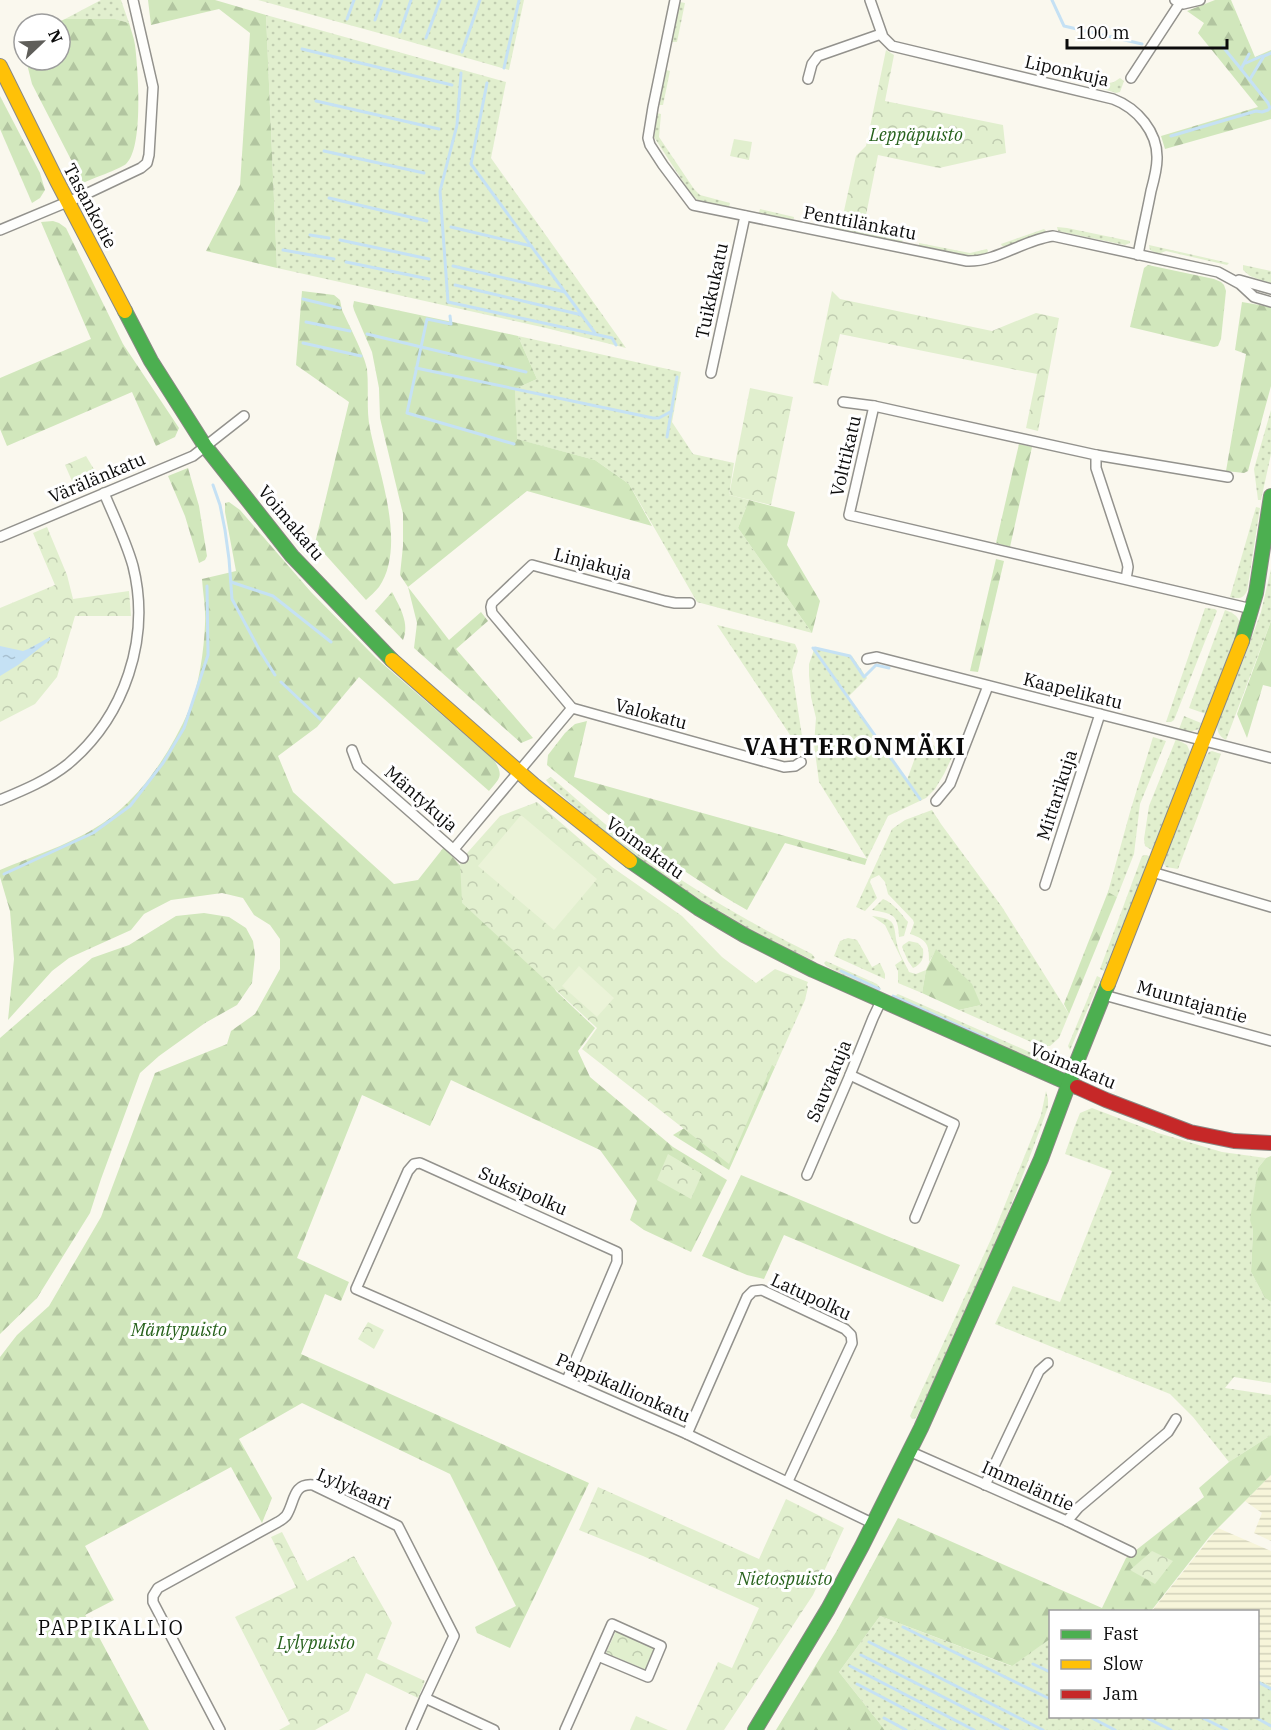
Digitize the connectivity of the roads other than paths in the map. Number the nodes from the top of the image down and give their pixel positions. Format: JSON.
{"nodes":[{"id":1,"x":133,"y":0,"type":"edge"},
{"id":2,"x":675,"y":0,"type":"edge"},
{"id":3,"x":870,"y":0,"type":"edge"},
{"id":4,"x":1200,"y":0,"type":"edge"},
{"id":5,"x":1178,"y":2,"type":"edge"},
{"id":6,"x":881,"y":34,"type":"junction"},
{"id":7,"x":0,"y":66,"type":"edge"},
{"id":8,"x":1131,"y":78,"type":"dead end"},
{"id":9,"x":808,"y":80,"type":"dead end"},
{"id":10,"x":68,"y":201,"type":"junction"},
{"id":11,"x":745,"y":216,"type":"junction"},
{"id":12,"x":0,"y":230,"type":"edge"},
{"id":13,"x":1138,"y":255,"type":"junction"},
{"id":14,"x":1236,"y":282,"type":"junction"},
{"id":15,"x":1271,"y":289,"type":"edge"},
{"id":16,"x":1271,"y":302,"type":"edge"},
{"id":17,"x":151,"y":361,"type":"joint"},
{"id":18,"x":711,"y":373,"type":"dead end"},
{"id":19,"x":843,"y":402,"type":"dead end"},
{"id":20,"x":874,"y":406,"type":"junction"},
{"id":21,"x":244,"y":416,"type":"dead end"},
{"id":22,"x":205,"y":446,"type":"junction"},
{"id":23,"x":1096,"y":455,"type":"junction"},
{"id":24,"x":1228,"y":477,"type":"dead end"},
{"id":25,"x":104,"y":493,"type":"junction"},
{"id":26,"x":1271,"y":496,"type":"edge"},
{"id":27,"x":1269,"y":529,"type":"edge"},
{"id":28,"x":0,"y":537,"type":"edge"},
{"id":29,"x":1126,"y":579,"type":"junction"},
{"id":30,"x":690,"y":603,"type":"dead end"},
{"id":31,"x":1252,"y":609,"type":"junction"},
{"id":32,"x":867,"y":659,"type":"dead end"},
{"id":33,"x":988,"y":686,"type":"junction"},
{"id":34,"x":572,"y":708,"type":"junction"},
{"id":35,"x":1100,"y":714,"type":"junction"},
{"id":36,"x":1204,"y":741,"type":"junction"},
{"id":37,"x":352,"y":750,"type":"dead end"},
{"id":38,"x":1271,"y":758,"type":"edge"},
{"id":39,"x":801,"y":762,"type":"dead end"},
{"id":40,"x":518,"y":770,"type":"junction"},
{"id":41,"x":0,"y":800,"type":"edge"},
{"id":42,"x":936,"y":801,"type":"dead end"},
{"id":43,"x":454,"y":849,"type":"junction"},
{"id":44,"x":463,"y":858,"type":"dead end"},
{"id":45,"x":1152,"y":872,"type":"junction"},
{"id":46,"x":1045,"y":885,"type":"dead end"},
{"id":47,"x":1271,"y":907,"type":"edge"},
{"id":48,"x":1104,"y":995,"type":"junction"},
{"id":49,"x":881,"y":1001,"type":"junction"},
{"id":50,"x":1271,"y":1041,"type":"edge"},
{"id":51,"x":850,"y":1075,"type":"junction"},
{"id":52,"x":1069,"y":1083,"type":"junction"},
{"id":53,"x":1271,"y":1143,"type":"edge"},
{"id":54,"x":807,"y":1175,"type":"dead end"},
{"id":55,"x":915,"y":1218,"type":"dead end"},
{"id":56,"x":356,"y":1289,"type":"joint"},
{"id":57,"x":1048,"y":1363,"type":"dead end"},
{"id":58,"x":567,"y":1380,"type":"junction"},
{"id":59,"x":1176,"y":1419,"type":"dead end"},
{"id":60,"x":687,"y":1434,"type":"junction"},
{"id":61,"x":909,"y":1451,"type":"junction"},
{"id":62,"x":788,"y":1481,"type":"junction"},
{"id":63,"x":985,"y":1485,"type":"junction"},
{"id":64,"x":1067,"y":1521,"type":"junction"},
{"id":65,"x":874,"y":1524,"type":"junction"},
{"id":66,"x":1131,"y":1552,"type":"dead end"},
{"id":67,"x":598,"y":1656,"type":"junction"},
{"id":68,"x":425,"y":1698,"type":"junction"},
{"id":69,"x":220,"y":1730,"type":"edge"},
{"id":70,"x":411,"y":1730,"type":"edge"},
{"id":71,"x":494,"y":1730,"type":"edge"},
{"id":72,"x":565,"y":1730,"type":"edge"},
{"id":73,"x":755,"y":1730,"type":"edge"}],
"edges":[{"from":1,"to":10,"type":"street"},
{"from":2,"to":11,"type":"street","name":"Penttilänkatu"},
{"from":3,"to":6,"type":"street"},
{"from":4,"to":5,"type":"street"},
{"from":5,"to":8,"type":"street"},
{"from":6,"to":9,"type":"street"},
{"from":6,"to":13,"type":"street","name":"Liponkuja"},
{"from":7,"to":10,"type":"street","name":"Tasankotie"},
{"from":10,"to":12,"type":"street"},
{"from":10,"to":17,"type":"street","name":"Tasankotie"},
{"from":11,"to":13,"type":"street","name":"Penttilänkatu"},
{"from":11,"to":18,"type":"street","name":"Tuikkukatu"},
{"from":13,"to":14,"type":"street","name":"Penttilänkatu"},
{"from":14,"to":15,"type":"street","name":"Penttilänkatu"},
{"from":14,"to":16,"type":"street","name":"Penttilänkatu"},
{"from":17,"to":22,"type":"street","name":"Voimakatu"},
{"from":19,"to":20,"type":"street"},
{"from":20,"to":23,"type":"street","name":"Volttikatu"},
{"from":20,"to":29,"type":"street","name":"Volttikatu"},
{"from":21,"to":22,"type":"street","name":"Värälänkatu"},
{"from":22,"to":25,"type":"street","name":"Värälänkatu"},
{"from":22,"to":40,"type":"street","name":"Voimakatu"},
{"from":23,"to":24,"type":"street","name":"Volttikatu"},
{"from":23,"to":29,"type":"street"},
{"from":25,"to":28,"type":"street","name":"Värälänkatu"},
{"from":25,"to":41,"type":"street"},
{"from":26,"to":27,"type":"street"},
{"from":27,"to":31,"type":"street"},
{"from":29,"to":31,"type":"street","name":"Volttikatu"},
{"from":30,"to":34,"type":"street","name":"Linjakuja"},
{"from":31,"to":36,"type":"street"},
{"from":32,"to":33,"type":"street","name":"Kaapelikatu"},
{"from":33,"to":35,"type":"street","name":"Kaapelikatu"},
{"from":33,"to":42,"type":"street"},
{"from":34,"to":39,"type":"street","name":"Valokatu"},
{"from":34,"to":40,"type":"street"},
{"from":35,"to":36,"type":"street","name":"Kaapelikatu"},
{"from":35,"to":46,"type":"street","name":"Mittarikuja"},
{"from":36,"to":38,"type":"street","name":"Kaapelikatu"},
{"from":36,"to":45,"type":"street"},
{"from":37,"to":43,"type":"street","name":"Mäntykuja"},
{"from":40,"to":43,"type":"street","name":"Mäntykuja"},
{"from":40,"to":49,"type":"street","name":"Voimakatu"},
{"from":43,"to":44,"type":"street"},
{"from":45,"to":47,"type":"street"},
{"from":45,"to":48,"type":"street"},
{"from":48,"to":50,"type":"street","name":"Muuntajantie"},
{"from":48,"to":52,"type":"street"},
{"from":49,"to":51,"type":"street","name":"Sauvakuja"},
{"from":49,"to":52,"type":"street","name":"Voimakatu"},
{"from":51,"to":54,"type":"street","name":"Sauvakuja"},
{"from":51,"to":55,"type":"street"},
{"from":52,"to":53,"type":"street","name":"Voimakatu"},
{"from":52,"to":61,"type":"street"},
{"from":56,"to":58,"type":"street","name":"Pappikallionkatu"},
{"from":56,"to":58,"type":"street","name":"Suksipolku"},
{"from":57,"to":63,"type":"street"},
{"from":58,"to":60,"type":"street","name":"Pappikallionkatu"},
{"from":59,"to":64,"type":"street"},
{"from":60,"to":62,"type":"street","name":"Pappikallionkatu"},
{"from":60,"to":62,"type":"street","name":"Latupolku"},
{"from":61,"to":63,"type":"street","name":"Immeläntie"},
{"from":61,"to":65,"type":"street"},
{"from":62,"to":65,"type":"street","name":"Pappikallionkatu"},
{"from":63,"to":64,"type":"street","name":"Immeläntie"},
{"from":64,"to":66,"type":"street","name":"Immeläntie"},
{"from":65,"to":73,"type":"street"},
{"from":67,"to":67,"type":"street"},
{"from":67,"to":72,"type":"street"},
{"from":68,"to":69,"type":"street","name":"Lylykaari"},
{"from":68,"to":70,"type":"street"},
{"from":68,"to":71,"type":"street"}]}
